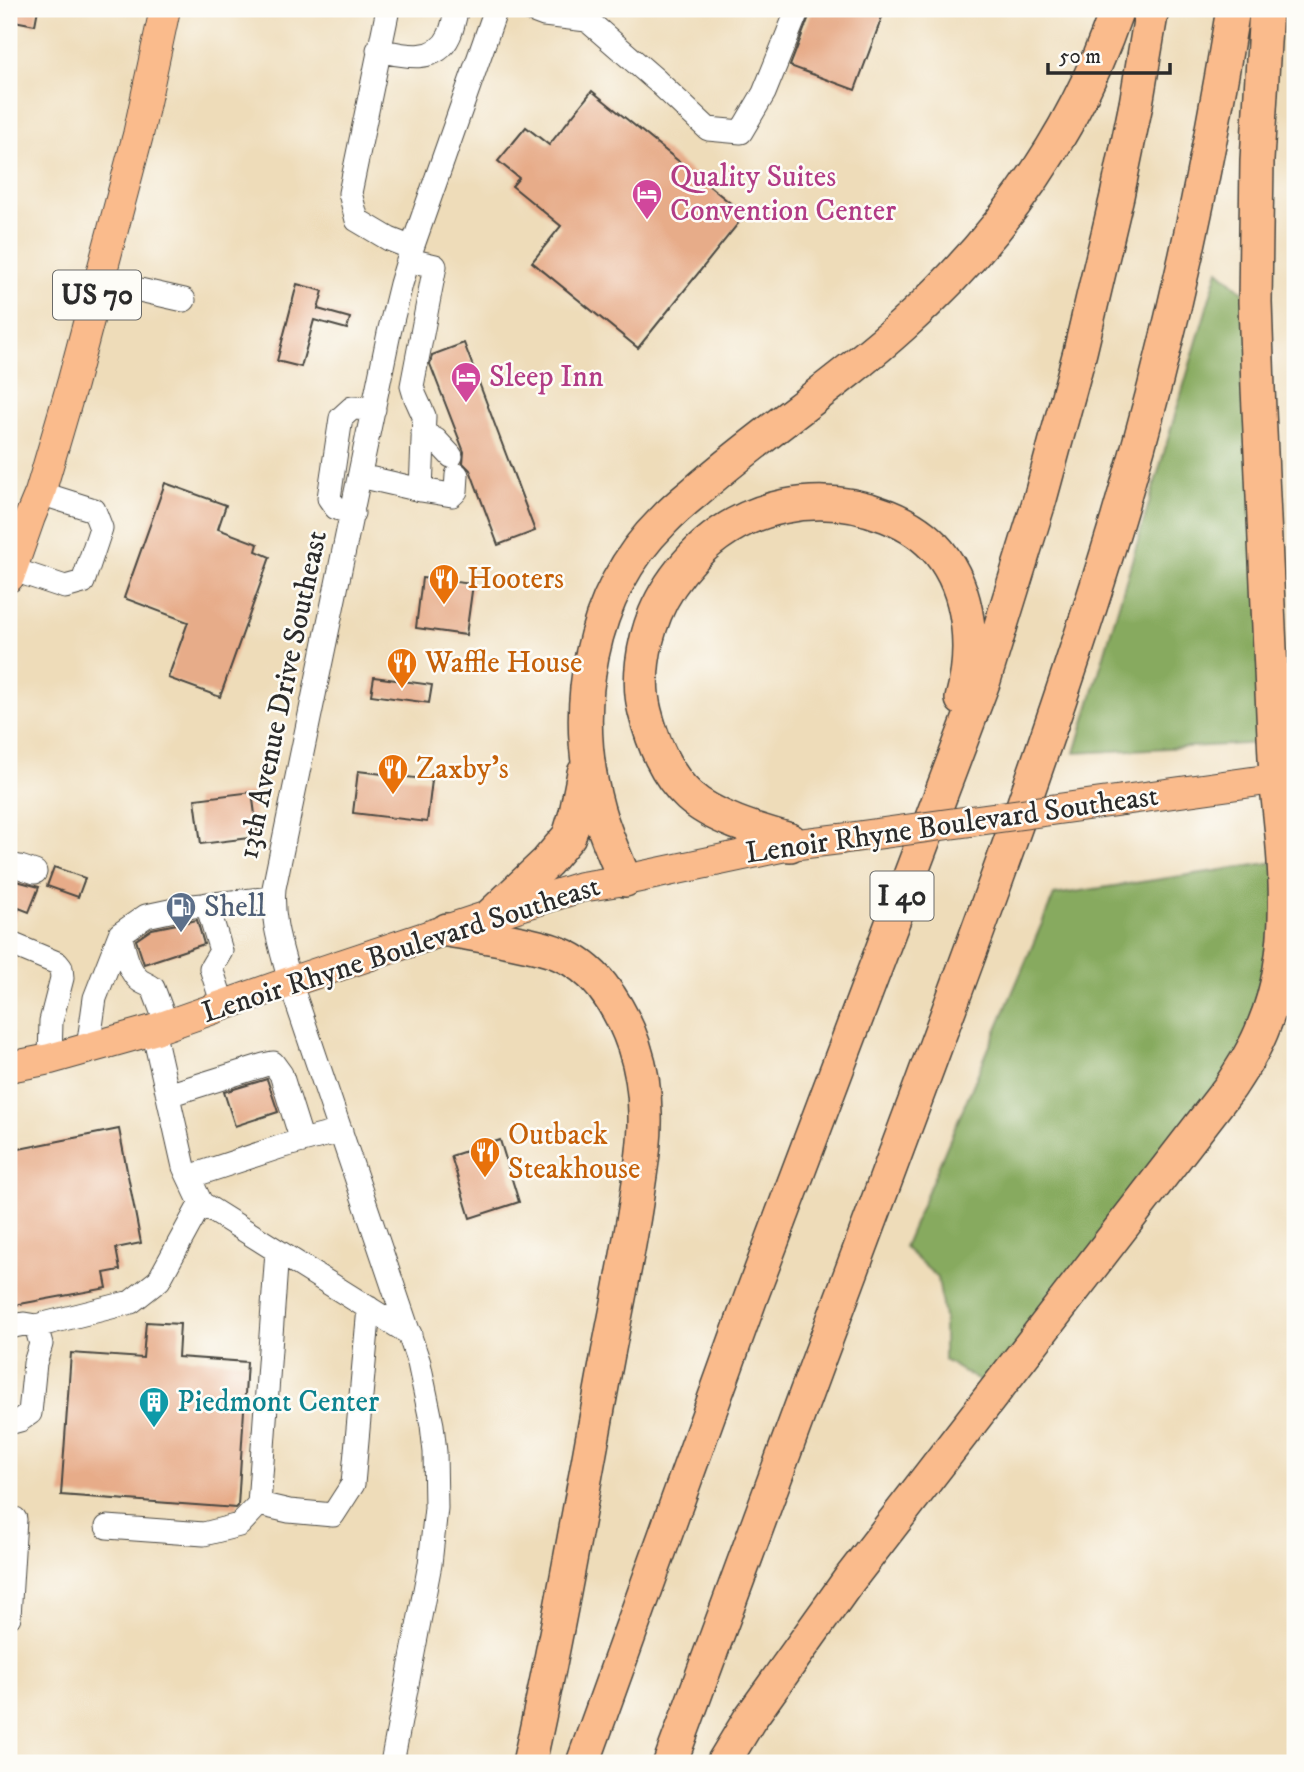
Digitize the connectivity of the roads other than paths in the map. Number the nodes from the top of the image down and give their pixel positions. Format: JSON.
{"nodes":[{"id":1,"x":165,"y":9,"type":"edge"},
{"id":2,"x":388,"y":9,"type":"edge"},
{"id":3,"x":457,"y":9,"type":"edge"},
{"id":4,"x":496,"y":9,"type":"edge"},
{"id":5,"x":528,"y":9,"type":"edge"},
{"id":6,"x":798,"y":9,"type":"edge"},
{"id":7,"x":1117,"y":9,"type":"edge"},
{"id":8,"x":1152,"y":9,"type":"edge"},
{"id":9,"x":1233,"y":9,"type":"edge"},
{"id":10,"x":1266,"y":9,"type":"edge"},
{"id":11,"x":379,"y":50,"type":"junction"},
{"id":12,"x":411,"y":254,"type":"junction"},
{"id":13,"x":100,"y":281,"type":"junction"},
{"id":14,"x":184,"y":300,"type":"dead end"},
{"id":15,"x":374,"y":409,"type":"junction"},
{"id":16,"x":424,"y":433,"type":"junction"},
{"id":17,"x":360,"y":476,"type":"junction"},
{"id":18,"x":421,"y":490,"type":"junction"},
{"id":19,"x":40,"y":493,"type":"junction"},
{"id":20,"x":353,"y":513,"type":"junction"},
{"id":21,"x":10,"y":573,"type":"edge"},
{"id":22,"x":586,"y":739,"type":"junction"},
{"id":23,"x":1286,"y":778,"type":"edge"},
{"id":24,"x":942,"y":795,"type":"junction"},
{"id":25,"x":790,"y":845,"type":"junction"},
{"id":26,"x":1289,"y":852,"type":"edge"},
{"id":27,"x":9,"y":866,"type":"edge"},
{"id":28,"x":34,"y":872,"type":"dead end"},
{"id":29,"x":625,"y":880,"type":"junction"},
{"id":30,"x":274,"y":898,"type":"junction"},
{"id":31,"x":207,"y":904,"type":"junction"},
{"id":32,"x":491,"y":915,"type":"junction"},
{"id":33,"x":447,"y":930,"type":"junction"},
{"id":34,"x":120,"y":934,"type":"junction"},
{"id":35,"x":9,"y":943,"type":"edge"},
{"id":36,"x":290,"y":982,"type":"junction"},
{"id":37,"x":223,"y":1005,"type":"junction"},
{"id":38,"x":160,"y":1027,"type":"junction"},
{"id":39,"x":88,"y":1048,"type":"junction"},
{"id":40,"x":24,"y":1061,"type":"edge"},
{"id":41,"x":168,"y":1095,"type":"junction"},
{"id":42,"x":341,"y":1130,"type":"junction"},
{"id":43,"x":302,"y":1141,"type":"junction"},
{"id":44,"x":189,"y":1177,"type":"junction"},
{"id":45,"x":201,"y":1203,"type":"junction"},
{"id":46,"x":277,"y":1251,"type":"junction"},
{"id":47,"x":369,"y":1308,"type":"junction"},
{"id":48,"x":36,"y":1326,"type":"junction"},
{"id":49,"x":9,"y":1327,"type":"edge"},
{"id":50,"x":410,"y":1334,"type":"junction"},
{"id":51,"x":9,"y":1423,"type":"edge"},
{"id":52,"x":259,"y":1504,"type":"junction"},
{"id":53,"x":15,"y":1519,"type":"dead end"},
{"id":54,"x":107,"y":1527,"type":"dead end"},
{"id":55,"x":9,"y":1617,"type":"edge"},
{"id":56,"x":392,"y":1763,"type":"edge"},
{"id":57,"x":529,"y":1763,"type":"edge"},
{"id":58,"x":583,"y":1763,"type":"edge"},
{"id":59,"x":670,"y":1763,"type":"edge"},
{"id":60,"x":723,"y":1763,"type":"edge"}],
"edges":[{"from":1,"to":13,"type":"main road","number":"US 70"},
{"from":2,"to":11,"type":"street"},
{"from":3,"to":11,"type":"street"},
{"from":4,"to":12,"type":"street","name":"13th Avenue Drive Southeast"},
{"from":5,"to":6,"type":"street"},
{"from":7,"to":22,"type":"highway"},
{"from":8,"to":24,"type":"highway","number":"I 40"},
{"from":9,"to":59,"type":"highway"},
{"from":10,"to":23,"type":"highway"},
{"from":11,"to":12,"type":"street"},
{"from":12,"to":15,"type":"street","name":"13th Avenue Drive Southeast"},
{"from":12,"to":16,"type":"street"},
{"from":13,"to":14,"type":"street"},
{"from":13,"to":19,"type":"main road","number":"US 70"},
{"from":15,"to":17,"type":"street","name":"13th Avenue Drive Southeast"},
{"from":15,"to":20,"type":"street"},
{"from":16,"to":18,"type":"street"},
{"from":16,"to":18,"type":"street"},
{"from":17,"to":18,"type":"street"},
{"from":17,"to":20,"type":"street","name":"13th Avenue Drive Southeast"},
{"from":19,"to":21,"type":"main road","number":"US 70"},
{"from":19,"to":21,"type":"street"},
{"from":20,"to":30,"type":"street","name":"13th Avenue Drive Southeast"},
{"from":22,"to":29,"type":"highway"},
{"from":22,"to":32,"type":"highway"},
{"from":23,"to":25,"type":"main road","name":"Lenoir Rhyne Boulevard Southeast","bridge":true},
{"from":23,"to":26,"type":"highway"},
{"from":24,"to":25,"type":"highway"},
{"from":24,"to":58,"type":"highway","number":"I 40"},
{"from":25,"to":29,"type":"main road","name":"Lenoir Rhyne Boulevard Southeast"},
{"from":26,"to":60,"type":"highway"},
{"from":27,"to":28,"type":"street"},
{"from":29,"to":32,"type":"main road","name":"Lenoir Rhyne Boulevard Southeast"},
{"from":30,"to":31,"type":"street"},
{"from":30,"to":36,"type":"street","name":"13th Avenue Drive Southeast"},
{"from":31,"to":34,"type":"street"},
{"from":31,"to":37,"type":"street"},
{"from":32,"to":33,"type":"main road","name":"Lenoir Rhyne Boulevard Southeast"},
{"from":33,"to":36,"type":"main road","name":"Lenoir Rhyne Boulevard Southeast"},
{"from":33,"to":57,"type":"highway"},
{"from":34,"to":38,"type":"street"},
{"from":34,"to":39,"type":"street"},
{"from":35,"to":40,"type":"street"},
{"from":36,"to":37,"type":"main road","name":"Lenoir Rhyne Boulevard Southeast"},
{"from":36,"to":42,"type":"street","name":"13th Avenue Drive Southeast"},
{"from":37,"to":38,"type":"main road","name":"Lenoir Rhyne Boulevard Southeast"},
{"from":38,"to":39,"type":"main road","name":"Lenoir Rhyne Boulevard Southeast"},
{"from":38,"to":41,"type":"street"},
{"from":39,"to":40,"type":"main road","name":"Lenoir Rhyne Boulevard Southeast"},
{"from":41,"to":43,"type":"street"},
{"from":41,"to":44,"type":"street"},
{"from":42,"to":43,"type":"street"},
{"from":42,"to":50,"type":"street","name":"13th Avenue Drive Southeast"},
{"from":43,"to":44,"type":"street"},
{"from":44,"to":45,"type":"street"},
{"from":45,"to":46,"type":"street"},
{"from":45,"to":48,"type":"street"},
{"from":46,"to":47,"type":"street"},
{"from":46,"to":52,"type":"street"},
{"from":47,"to":50,"type":"street"},
{"from":47,"to":52,"type":"street"},
{"from":48,"to":49,"type":"street"},
{"from":48,"to":51,"type":"street"},
{"from":50,"to":56,"type":"street","name":"13th Avenue Drive Southeast"},
{"from":52,"to":54,"type":"street"},
{"from":53,"to":55,"type":"street"}]}
